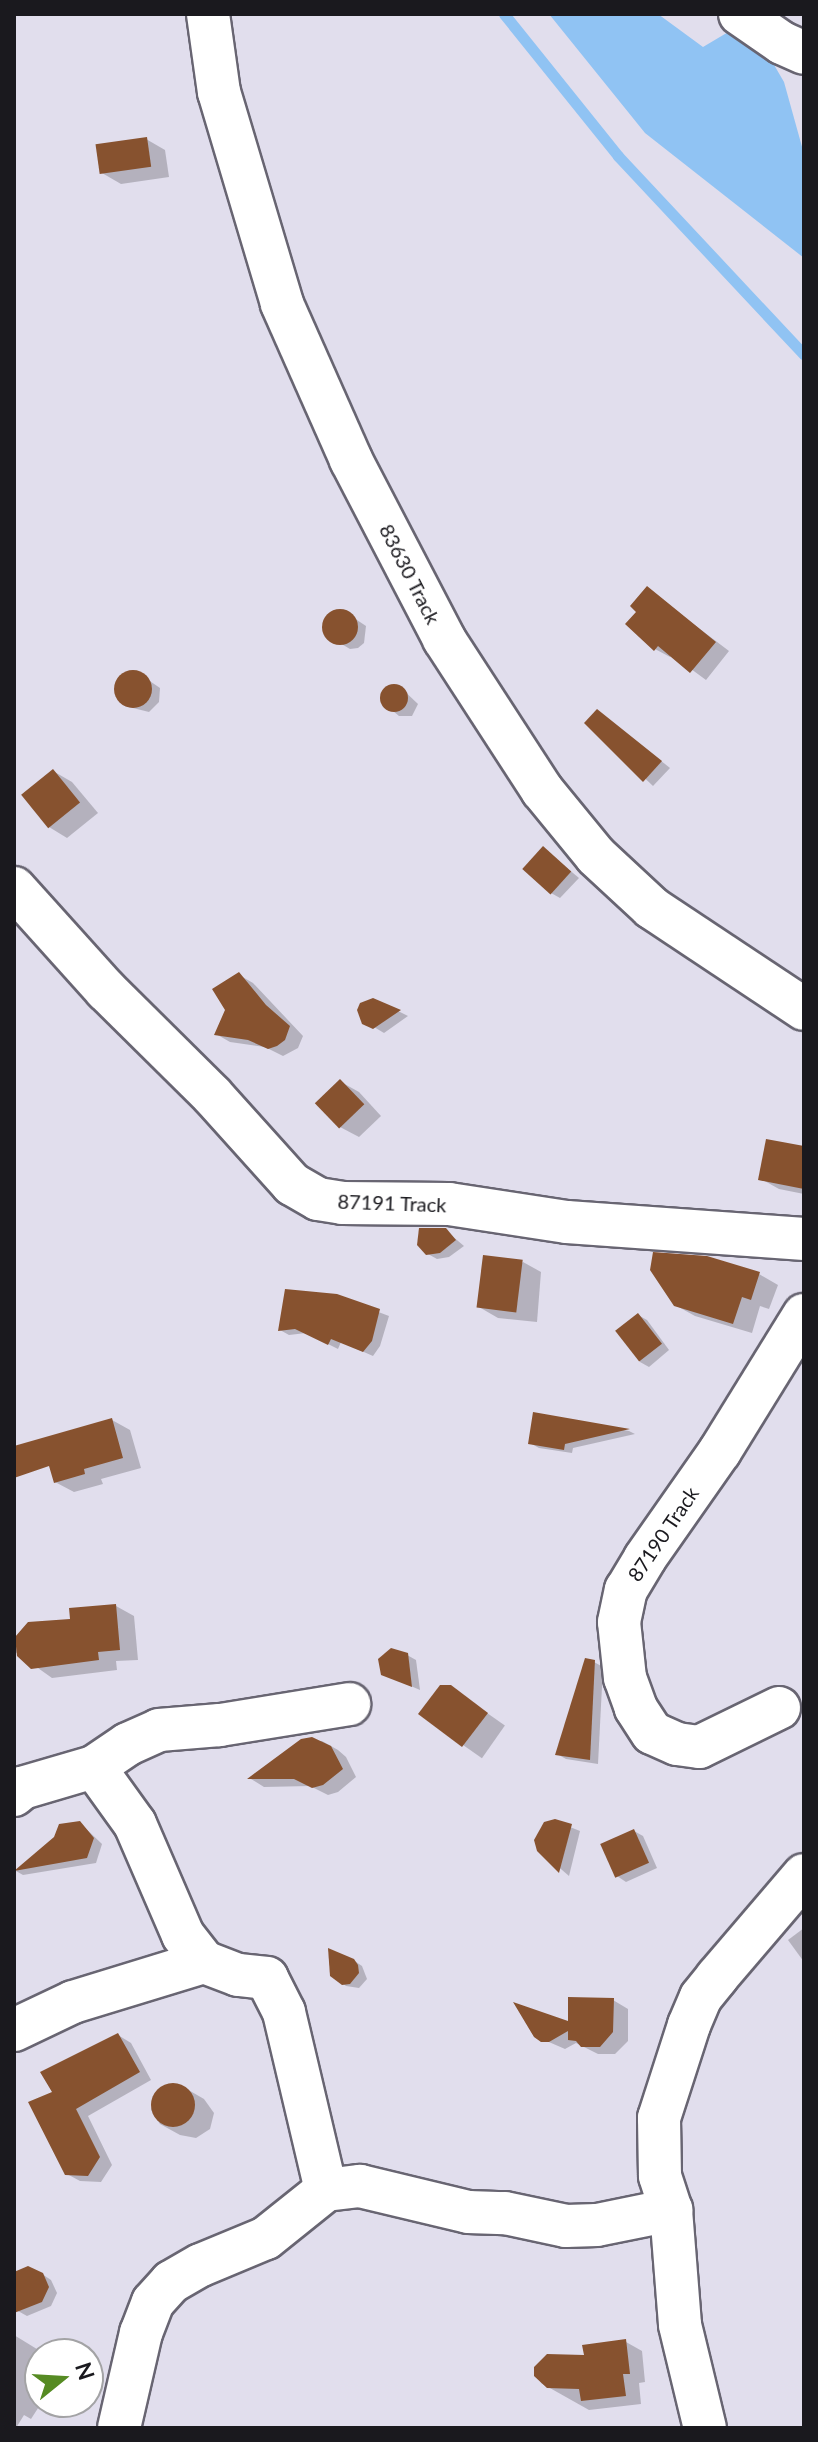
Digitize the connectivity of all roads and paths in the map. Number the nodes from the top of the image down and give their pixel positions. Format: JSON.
{"nodes":[{"id":1,"x":208,"y":14,"type":"edge"},
{"id":2,"x":740,"y":14,"type":"edge"},
{"id":3,"x":804,"y":53,"type":"edge"},
{"id":4,"x":14,"y":888,"type":"edge"},
{"id":5,"x":804,"y":1009,"type":"edge"},
{"id":6,"x":804,"y":1239,"type":"edge"},
{"id":7,"x":804,"y":1315,"type":"edge"},
{"id":8,"x":349,"y":1704,"type":"dead end"},
{"id":9,"x":779,"y":1708,"type":"dead end"},
{"id":10,"x":94,"y":1767,"type":"junction"},
{"id":11,"x":14,"y":1795,"type":"edge"},
{"id":12,"x":804,"y":1875,"type":"edge"},
{"id":13,"x":204,"y":1962,"type":"junction"},
{"id":14,"x":14,"y":2030,"type":"edge"},
{"id":15,"x":326,"y":2190,"type":"junction"},
{"id":16,"x":671,"y":2210,"type":"junction"},
{"id":17,"x":119,"y":2428,"type":"edge"},
{"id":18,"x":705,"y":2428,"type":"edge"}],
"edges":[{"from":1,"to":5,"type":"street","name":"83630 Track"},
{"from":2,"to":3,"type":"street"},
{"from":4,"to":6,"type":"street","name":"87191 Track"},
{"from":7,"to":9,"type":"street","name":"87190 Track"},
{"from":8,"to":10,"type":"street"},
{"from":10,"to":11,"type":"street"},
{"from":10,"to":13,"type":"street"},
{"from":12,"to":16,"type":"street"},
{"from":13,"to":14,"type":"street"},
{"from":13,"to":15,"type":"street"},
{"from":15,"to":16,"type":"street"},
{"from":15,"to":17,"type":"street"},
{"from":16,"to":18,"type":"street"}]}
